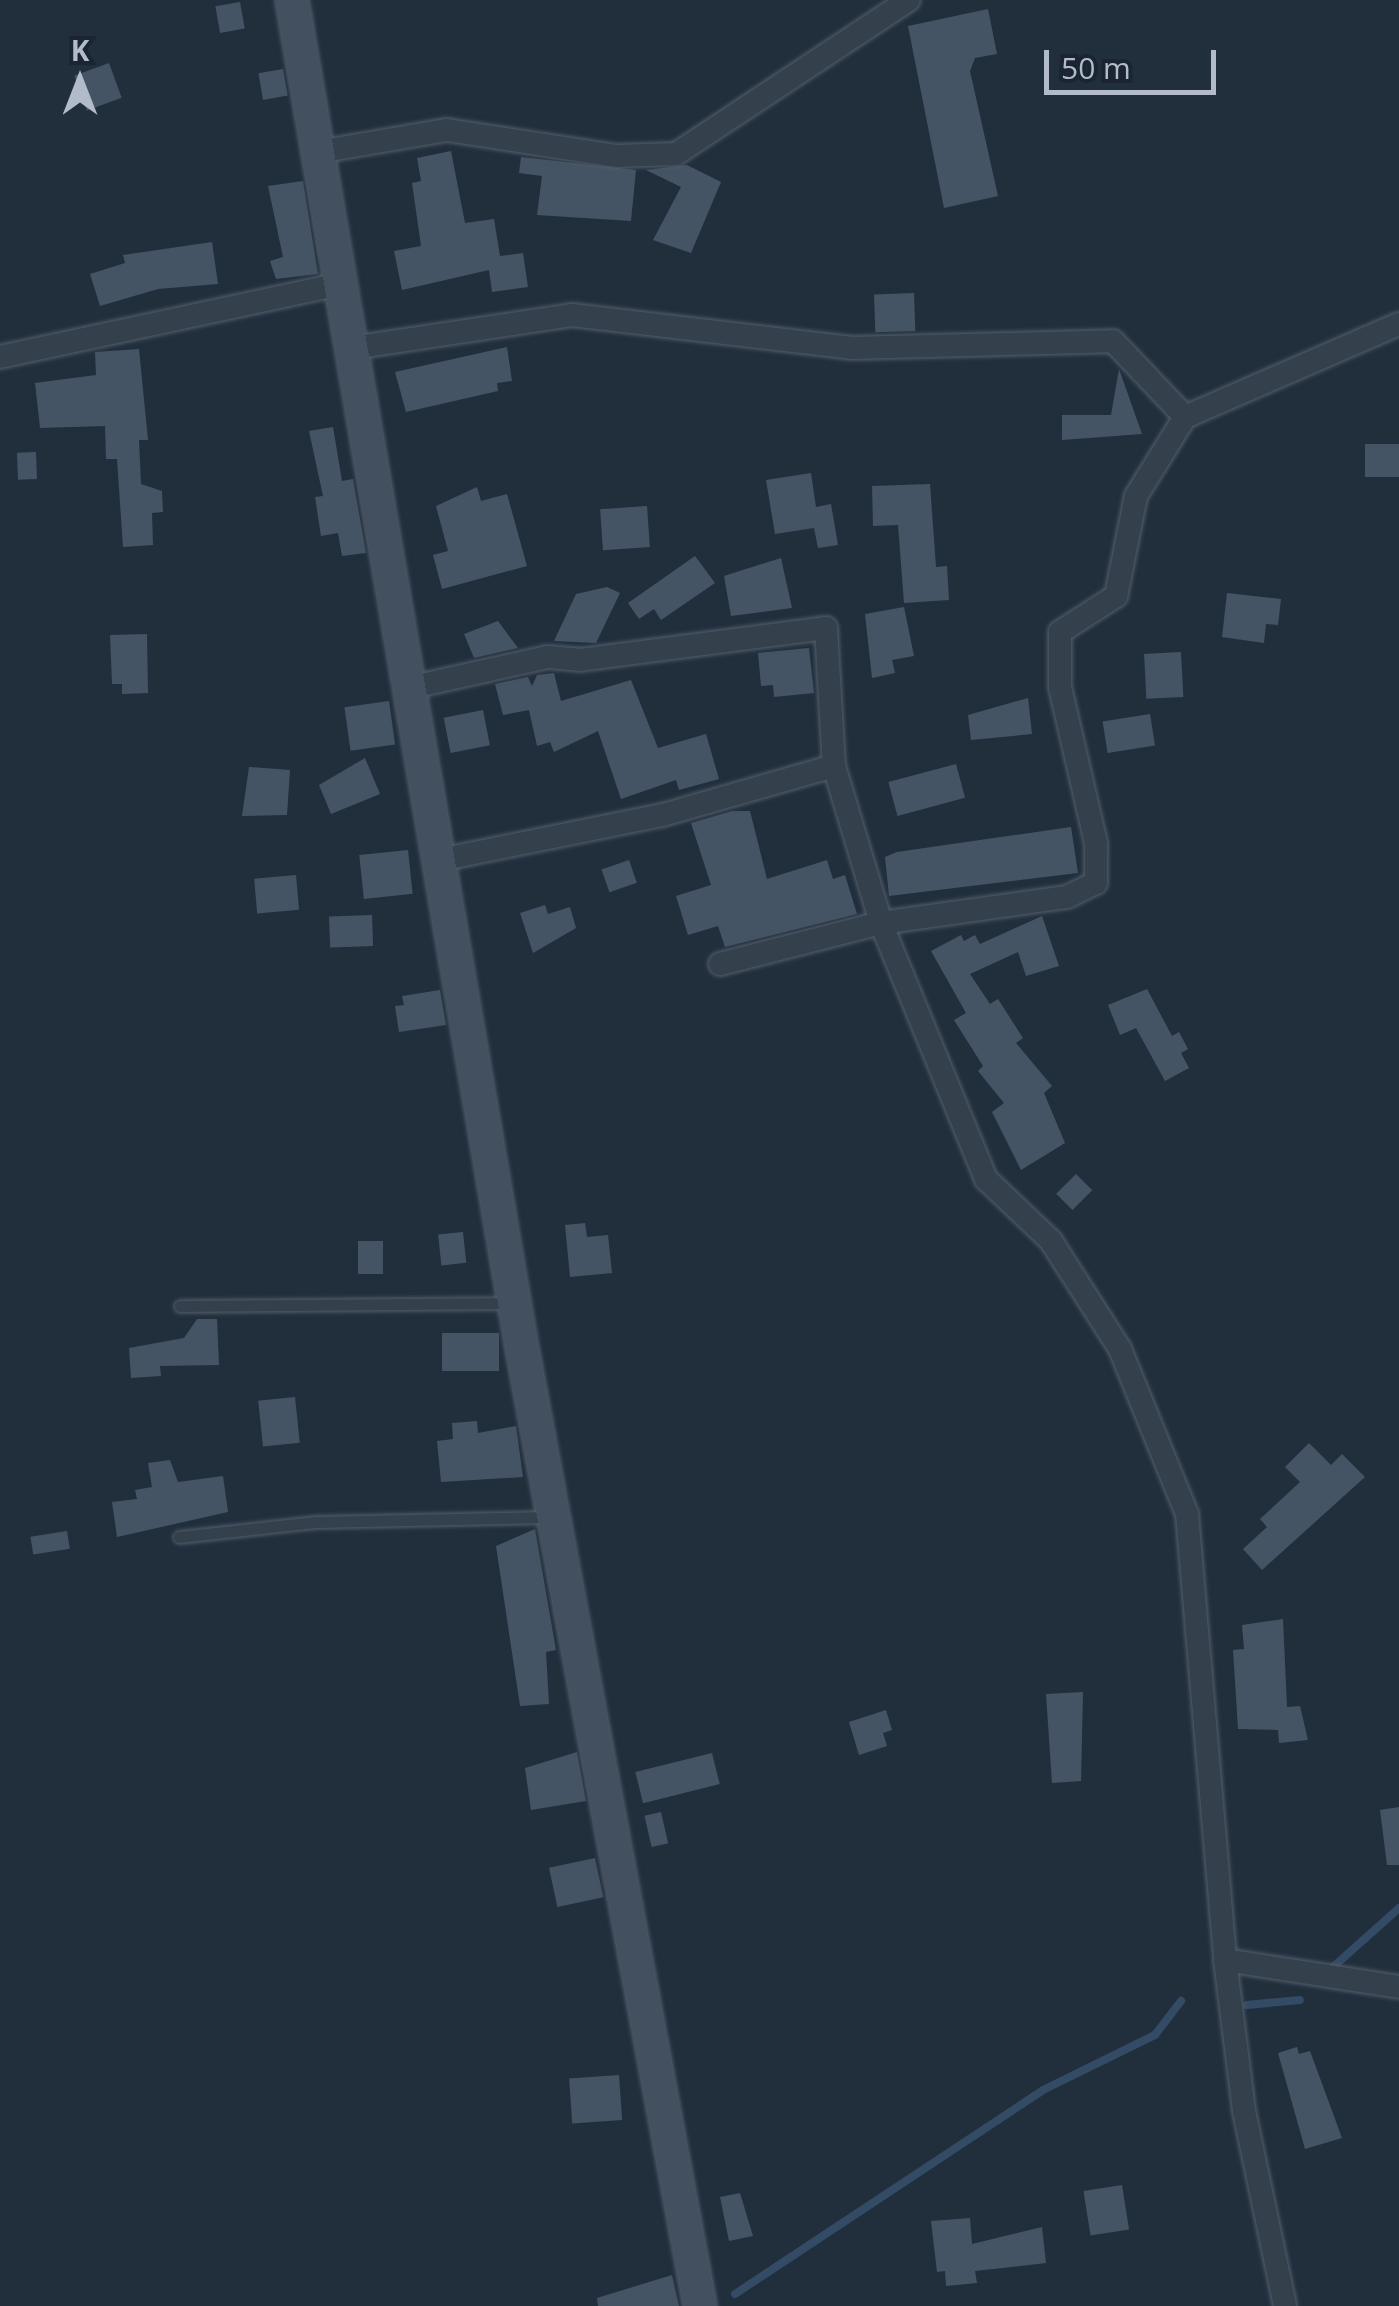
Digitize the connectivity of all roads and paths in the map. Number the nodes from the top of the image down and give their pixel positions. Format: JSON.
{"nodes":[{"id":1,"x":292,"y":0,"type":"edge"},
{"id":2,"x":910,"y":0,"type":"edge"},
{"id":3,"x":318,"y":152,"type":"junction"},
{"id":4,"x":341,"y":284,"type":"junction"},
{"id":5,"x":1399,"y":324,"type":"edge"},
{"id":6,"x":352,"y":348,"type":"junction"},
{"id":7,"x":0,"y":357,"type":"edge"},
{"id":8,"x":1185,"y":417,"type":"junction"},
{"id":9,"x":408,"y":688,"type":"junction"},
{"id":10,"x":834,"y":766,"type":"junction"},
{"id":11,"x":439,"y":860,"type":"junction"},
{"id":12,"x":880,"y":924,"type":"junction"},
{"id":13,"x":720,"y":964,"type":"dead end"},
{"id":14,"x":515,"y":1303,"type":"junction"},
{"id":15,"x":180,"y":1306,"type":"dead end"},
{"id":16,"x":554,"y":1517,"type":"junction"},
{"id":17,"x":179,"y":1537,"type":"dead end"},
{"id":18,"x":1225,"y":1960,"type":"junction"},
{"id":19,"x":1399,"y":1988,"type":"edge"},
{"id":20,"x":700,"y":2306,"type":"edge"},
{"id":21,"x":1285,"y":2306,"type":"edge"}],
"edges":[{"from":1,"to":3,"type":"street"},
{"from":2,"to":3,"type":"street"},
{"from":3,"to":4,"type":"street"},
{"from":4,"to":6,"type":"street"},
{"from":4,"to":7,"type":"street"},
{"from":5,"to":8,"type":"street"},
{"from":6,"to":8,"type":"street"},
{"from":6,"to":9,"type":"street"},
{"from":8,"to":12,"type":"street"},
{"from":9,"to":10,"type":"street"},
{"from":9,"to":11,"type":"street"},
{"from":10,"to":11,"type":"street"},
{"from":10,"to":12,"type":"street"},
{"from":11,"to":14,"type":"street"},
{"from":12,"to":13,"type":"street"},
{"from":12,"to":18,"type":"street"},
{"from":14,"to":15,"type":"lane"},
{"from":14,"to":16,"type":"street"},
{"from":16,"to":17,"type":"lane"},
{"from":16,"to":20,"type":"street"},
{"from":18,"to":19,"type":"street"},
{"from":18,"to":21,"type":"street"}]}
